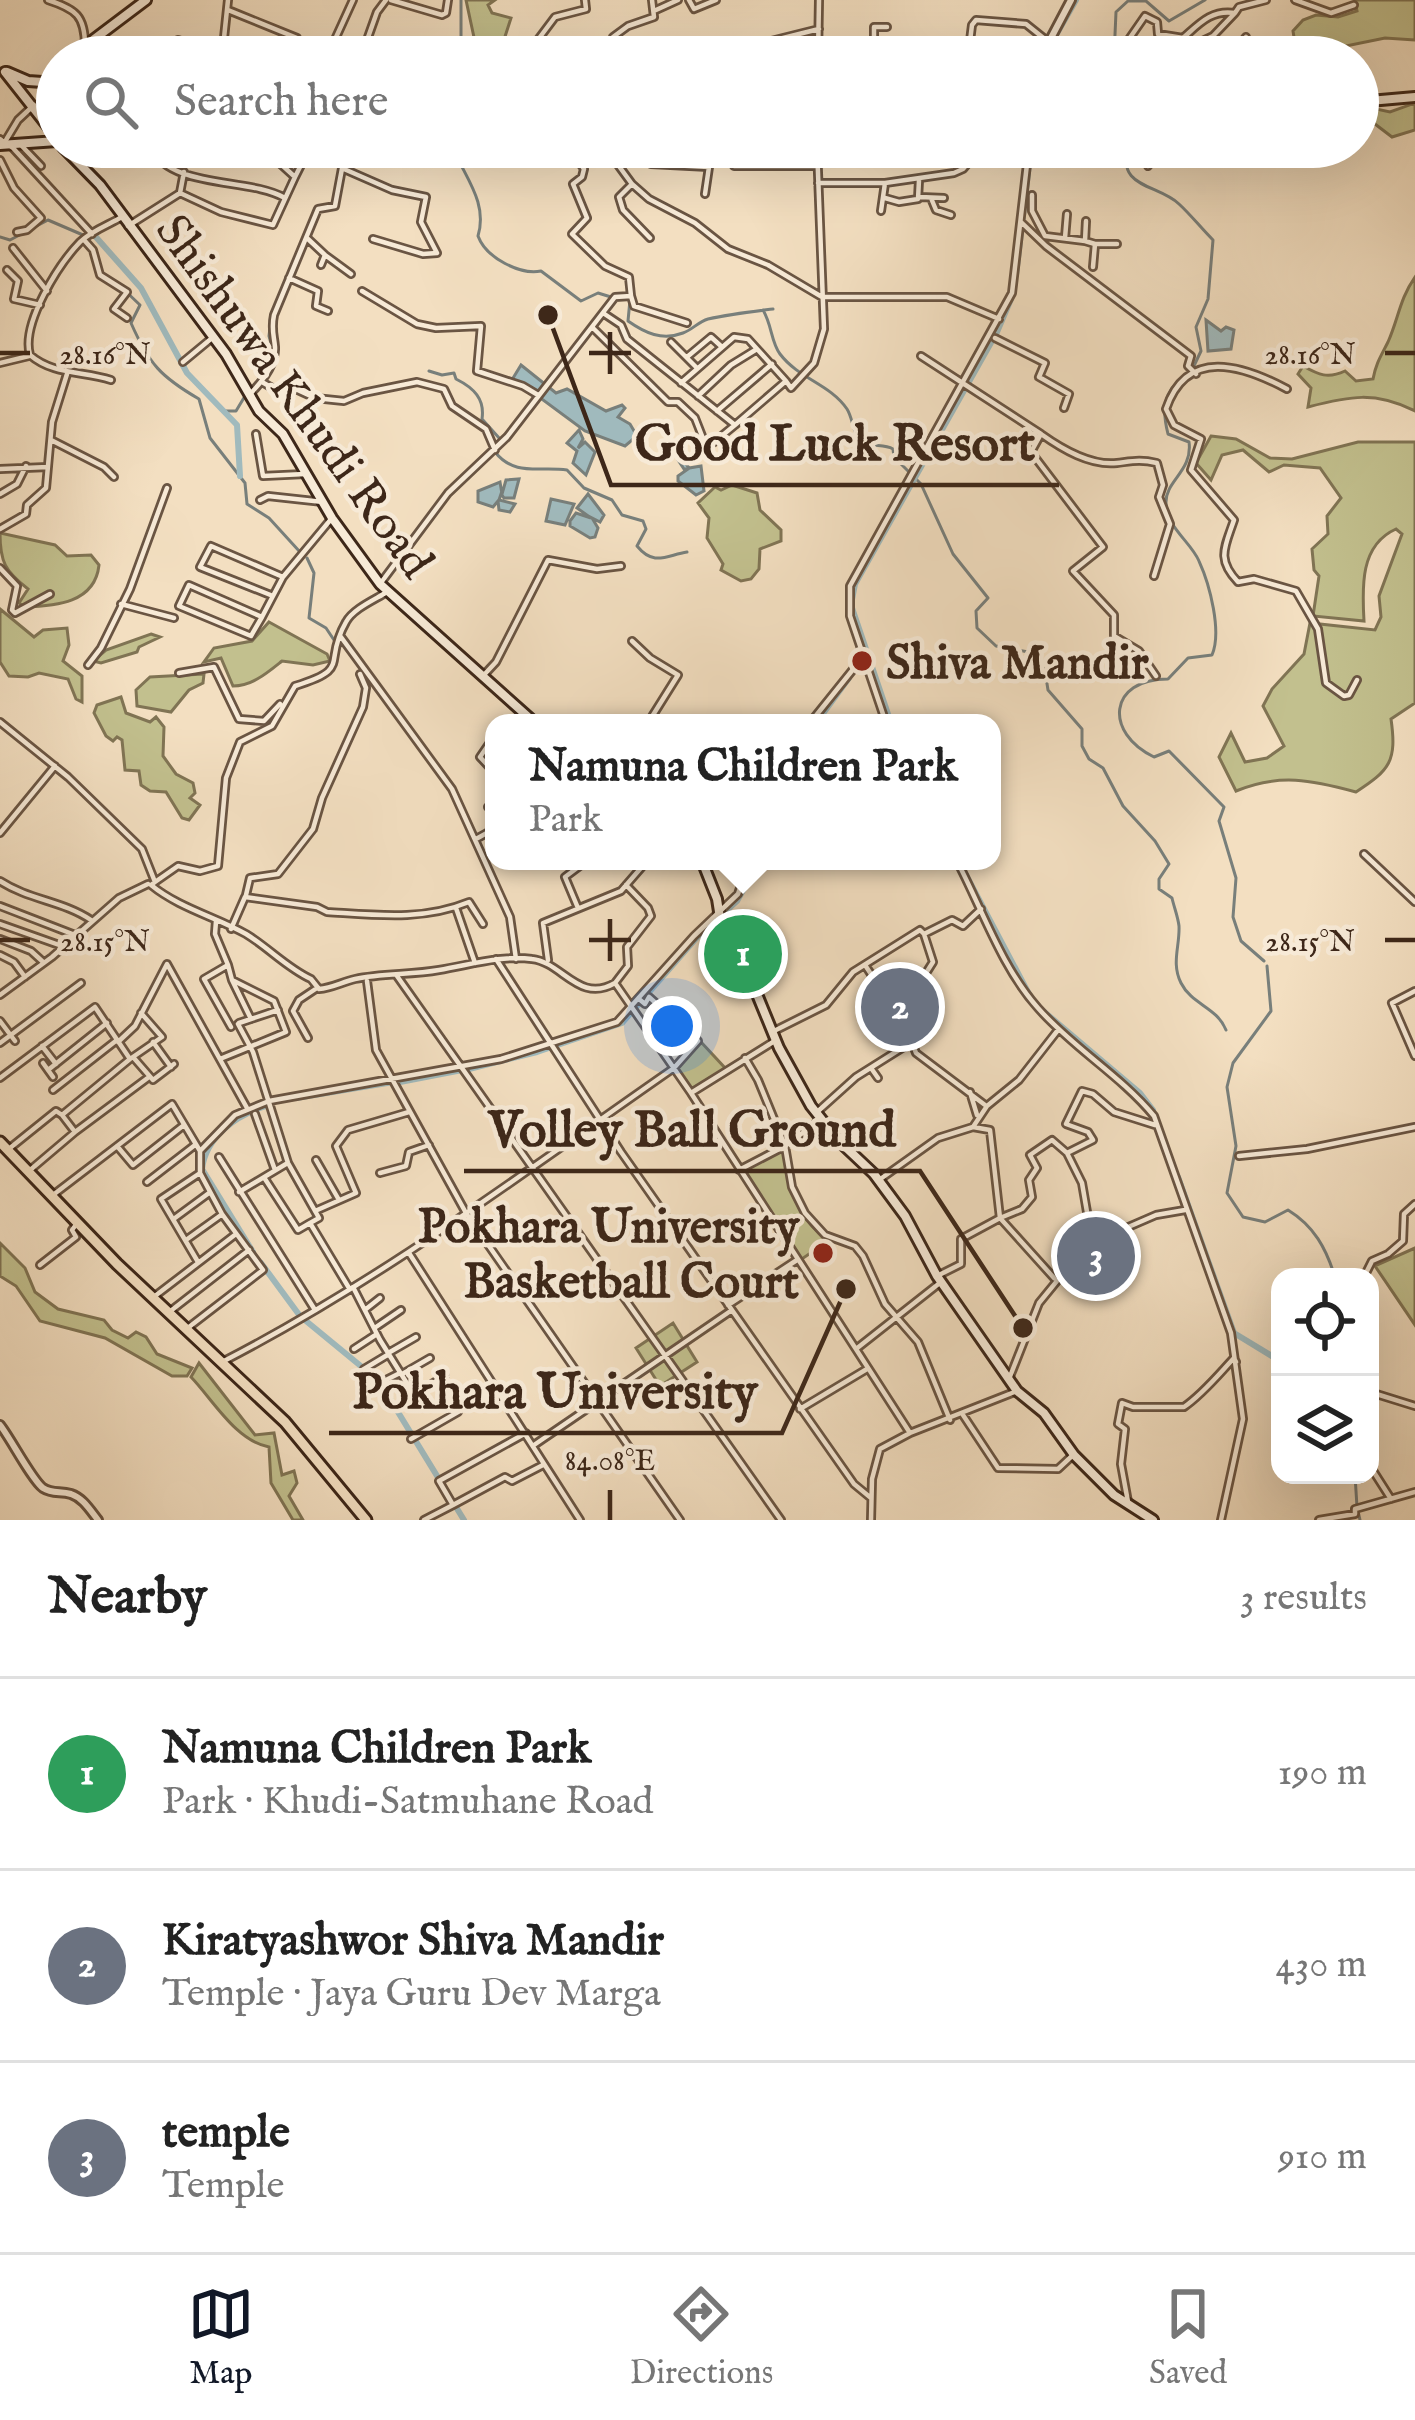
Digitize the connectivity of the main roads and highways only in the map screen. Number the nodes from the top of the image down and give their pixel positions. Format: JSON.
{"nodes":[{"id":1,"x":146,"y":0,"type":"edge"},
{"id":2,"x":98,"y":36,"type":"edge"},
{"id":3,"x":3,"y":69,"type":"edge"},
{"id":4,"x":36,"y":82,"type":"edge"},
{"id":5,"x":1415,"y":97,"type":"edge"},
{"id":6,"x":1379,"y":100,"type":"edge"},
{"id":7,"x":36,"y":108,"type":"edge"},
{"id":8,"x":84,"y":168,"type":"edge"},
{"id":9,"x":523,"y":714,"type":"edge"},
{"id":10,"x":705,"y":870,"type":"edge"},
{"id":11,"x":4,"y":1146,"type":"edge"},
{"id":12,"x":366,"y":1520,"type":"edge"},
{"id":13,"x":1153,"y":1520,"type":"edge"}],
"edges":[{"from":1,"to":2,"type":"main road"},
{"from":3,"to":4,"type":"main road"},
{"from":3,"to":7,"type":"main road","name":"Shishuwa Khudi Road"},
{"from":5,"to":6,"type":"main road"},
{"from":8,"to":9,"type":"main road","name":"Shishuwa Khudi Road"},
{"from":10,"to":13,"type":"main road"},
{"from":11,"to":12,"type":"highway"}]}
